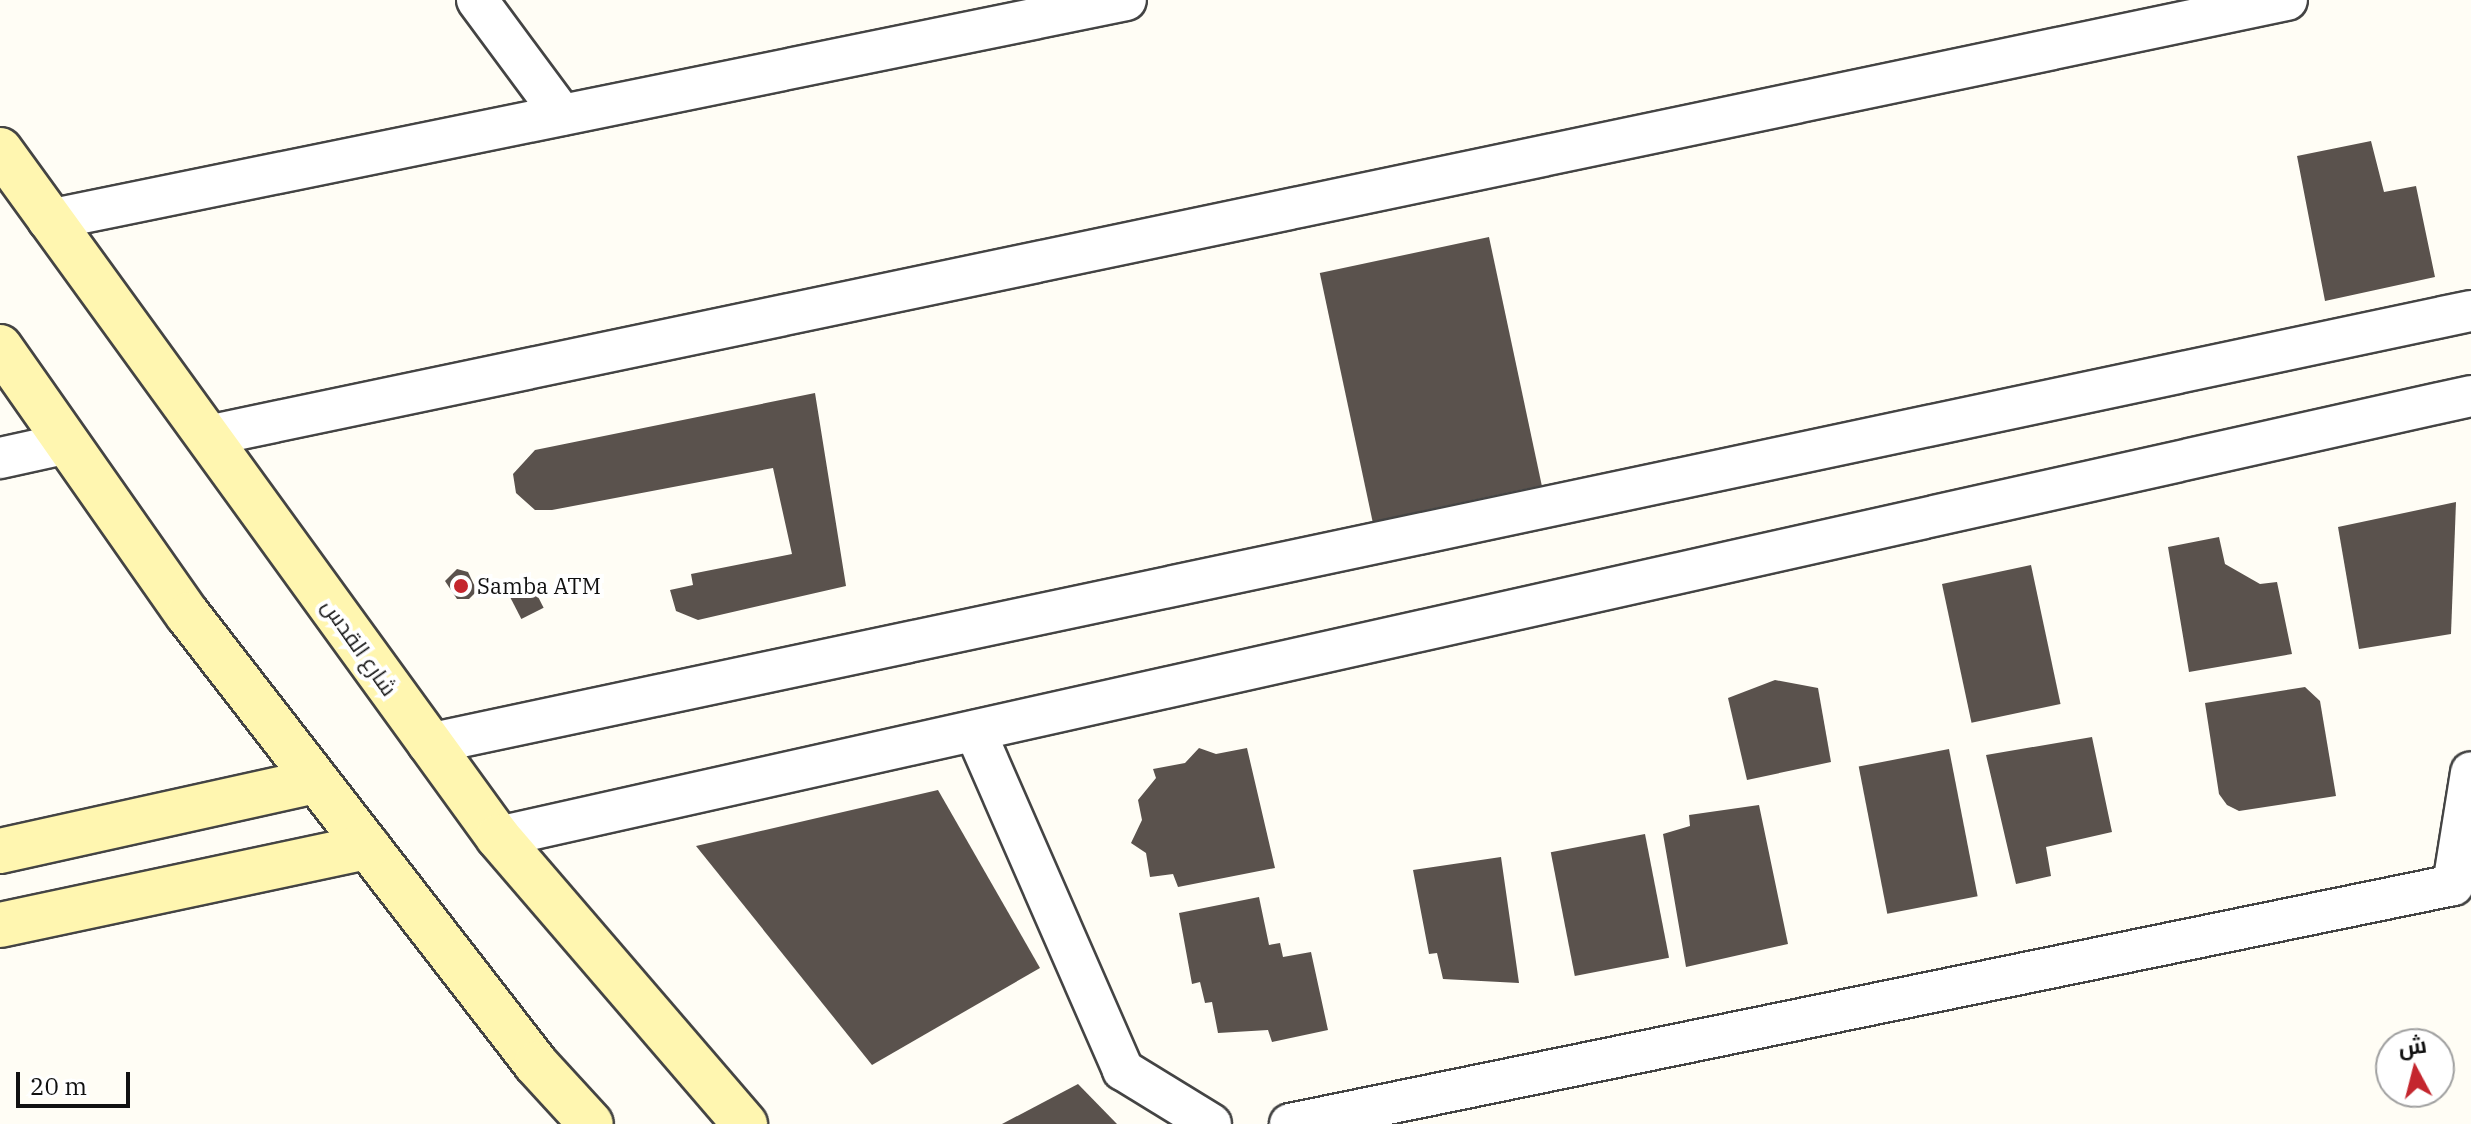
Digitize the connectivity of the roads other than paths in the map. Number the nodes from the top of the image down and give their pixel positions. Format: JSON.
{"nodes":[{"id":1,"x":477,"y":0,"type":"edge"},
{"id":2,"x":1126,"y":0,"type":"edge"},
{"id":3,"x":2287,"y":0,"type":"edge"},
{"id":4,"x":562,"y":115,"type":"junction"},
{"id":5,"x":0,"y":150,"type":"edge"},
{"id":6,"x":48,"y":220,"type":"junction"},
{"id":7,"x":2471,"y":311,"type":"edge"},
{"id":8,"x":0,"y":347,"type":"edge"},
{"id":9,"x":2471,"y":396,"type":"edge"},
{"id":10,"x":212,"y":435,"type":"junction"},
{"id":11,"x":68,"y":443,"type":"junction"},
{"id":12,"x":0,"y":458,"type":"edge"},
{"id":13,"x":975,"y":731,"type":"junction"},
{"id":14,"x":428,"y":744,"type":"junction"},
{"id":15,"x":2471,"y":772,"type":"edge"},
{"id":16,"x":316,"y":781,"type":"junction"},
{"id":17,"x":498,"y":837,"type":"junction"},
{"id":18,"x":368,"y":847,"type":"junction"},
{"id":19,"x":0,"y":851,"type":"edge"},
{"id":20,"x":0,"y":925,"type":"edge"},
{"id":21,"x":591,"y":1124,"type":"edge"},
{"id":22,"x":745,"y":1124,"type":"edge"},
{"id":23,"x":1211,"y":1124,"type":"edge"},
{"id":24,"x":1290,"y":1124,"type":"edge"}],
"edges":[{"from":1,"to":4,"type":"street"},
{"from":2,"to":4,"type":"street"},
{"from":3,"to":10,"type":"street"},
{"from":4,"to":6,"type":"street"},
{"from":5,"to":6,"type":"main road","name":"شارع القدس"},
{"from":6,"to":10,"type":"main road","name":"شارع القدس"},
{"from":7,"to":14,"type":"street"},
{"from":8,"to":11,"type":"main road"},
{"from":9,"to":13,"type":"street"},
{"from":10,"to":14,"type":"main road","name":"شارع القدس"},
{"from":11,"to":12,"type":"street"},
{"from":11,"to":16,"type":"main road"},
{"from":13,"to":17,"type":"street"},
{"from":13,"to":23,"type":"street"},
{"from":14,"to":17,"type":"main road","name":"شارع القدس"},
{"from":15,"to":24,"type":"street"},
{"from":16,"to":18,"type":"main road"},
{"from":16,"to":19,"type":"main road"},
{"from":17,"to":22,"type":"main road","name":"شارع القدس"},
{"from":18,"to":20,"type":"main road"},
{"from":18,"to":21,"type":"main road"}]}
